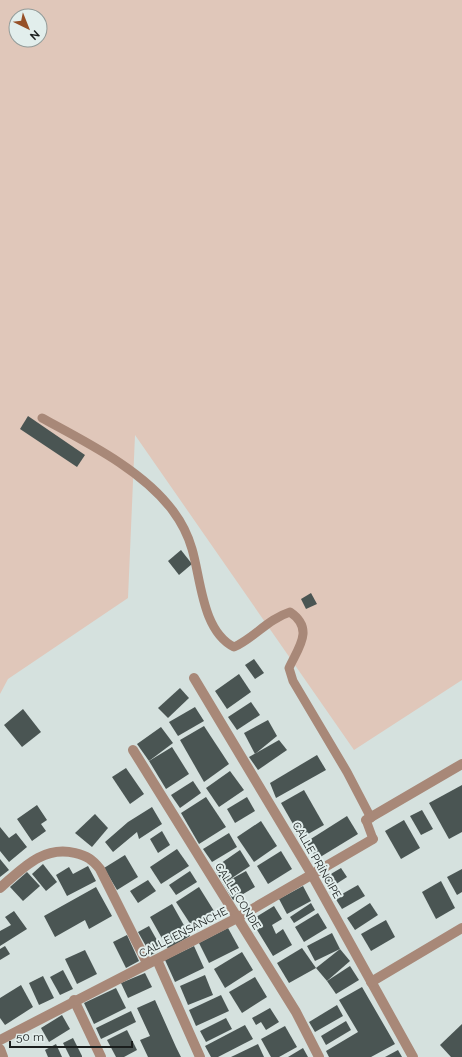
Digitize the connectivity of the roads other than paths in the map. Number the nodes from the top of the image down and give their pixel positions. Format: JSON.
{"nodes":[{"id":1,"x":42,"y":418,"type":"dead end"},
{"id":2,"x":194,"y":678,"type":"dead end"},
{"id":3,"x":133,"y":750,"type":"dead end"},
{"id":4,"x":462,"y":764,"type":"edge"},
{"id":5,"x":368,"y":819,"type":"junction"},
{"id":6,"x":373,"y":839,"type":"joint"},
{"id":7,"x":312,"y":873,"type":"junction"},
{"id":8,"x":0,"y":888,"type":"edge"},
{"id":9,"x":237,"y":918,"type":"junction"},
{"id":10,"x":462,"y":928,"type":"edge"},
{"id":11,"x":157,"y":960,"type":"junction"},
{"id":12,"x":147,"y":963,"type":"junction"},
{"id":13,"x":371,"y":982,"type":"junction"},
{"id":14,"x":74,"y":1000,"type":"junction"},
{"id":15,"x":0,"y":1040,"type":"edge"},
{"id":16,"x":0,"y":1049,"type":"edge"},
{"id":17,"x":3,"y":1057,"type":"edge"},
{"id":18,"x":101,"y":1057,"type":"edge"},
{"id":19,"x":200,"y":1057,"type":"edge"},
{"id":20,"x":319,"y":1057,"type":"edge"},
{"id":21,"x":413,"y":1057,"type":"edge"}],
"edges":[{"from":1,"to":5,"type":"lane"},
{"from":2,"to":7,"type":"street","name":"CALLE PRÍNCIPE"},
{"from":3,"to":9,"type":"street","name":"CALLE CONDE"},
{"from":4,"to":5,"type":"street"},
{"from":5,"to":6,"type":"lane"},
{"from":6,"to":7,"type":"street","name":"CALLE ENSANCHE"},
{"from":7,"to":9,"type":"street","name":"CALLE ENSANCHE"},
{"from":7,"to":13,"type":"street","name":"CALLE PRÍNCIPE"},
{"from":8,"to":12,"type":"street"},
{"from":9,"to":11,"type":"street","name":"CALLE ENSANCHE"},
{"from":9,"to":20,"type":"street","name":"CALLE CONDE"},
{"from":10,"to":13,"type":"street"},
{"from":11,"to":12,"type":"street","name":"CALLE ENSANCHE"},
{"from":11,"to":19,"type":"street"},
{"from":12,"to":14,"type":"street","name":"CALLE ENSANCHE"},
{"from":13,"to":21,"type":"street","name":"CALLE PRÍNCIPE"},
{"from":14,"to":15,"type":"street","name":"CALLE ENSANCHE"},
{"from":14,"to":18,"type":"street"},
{"from":16,"to":17,"type":"street"}]}
